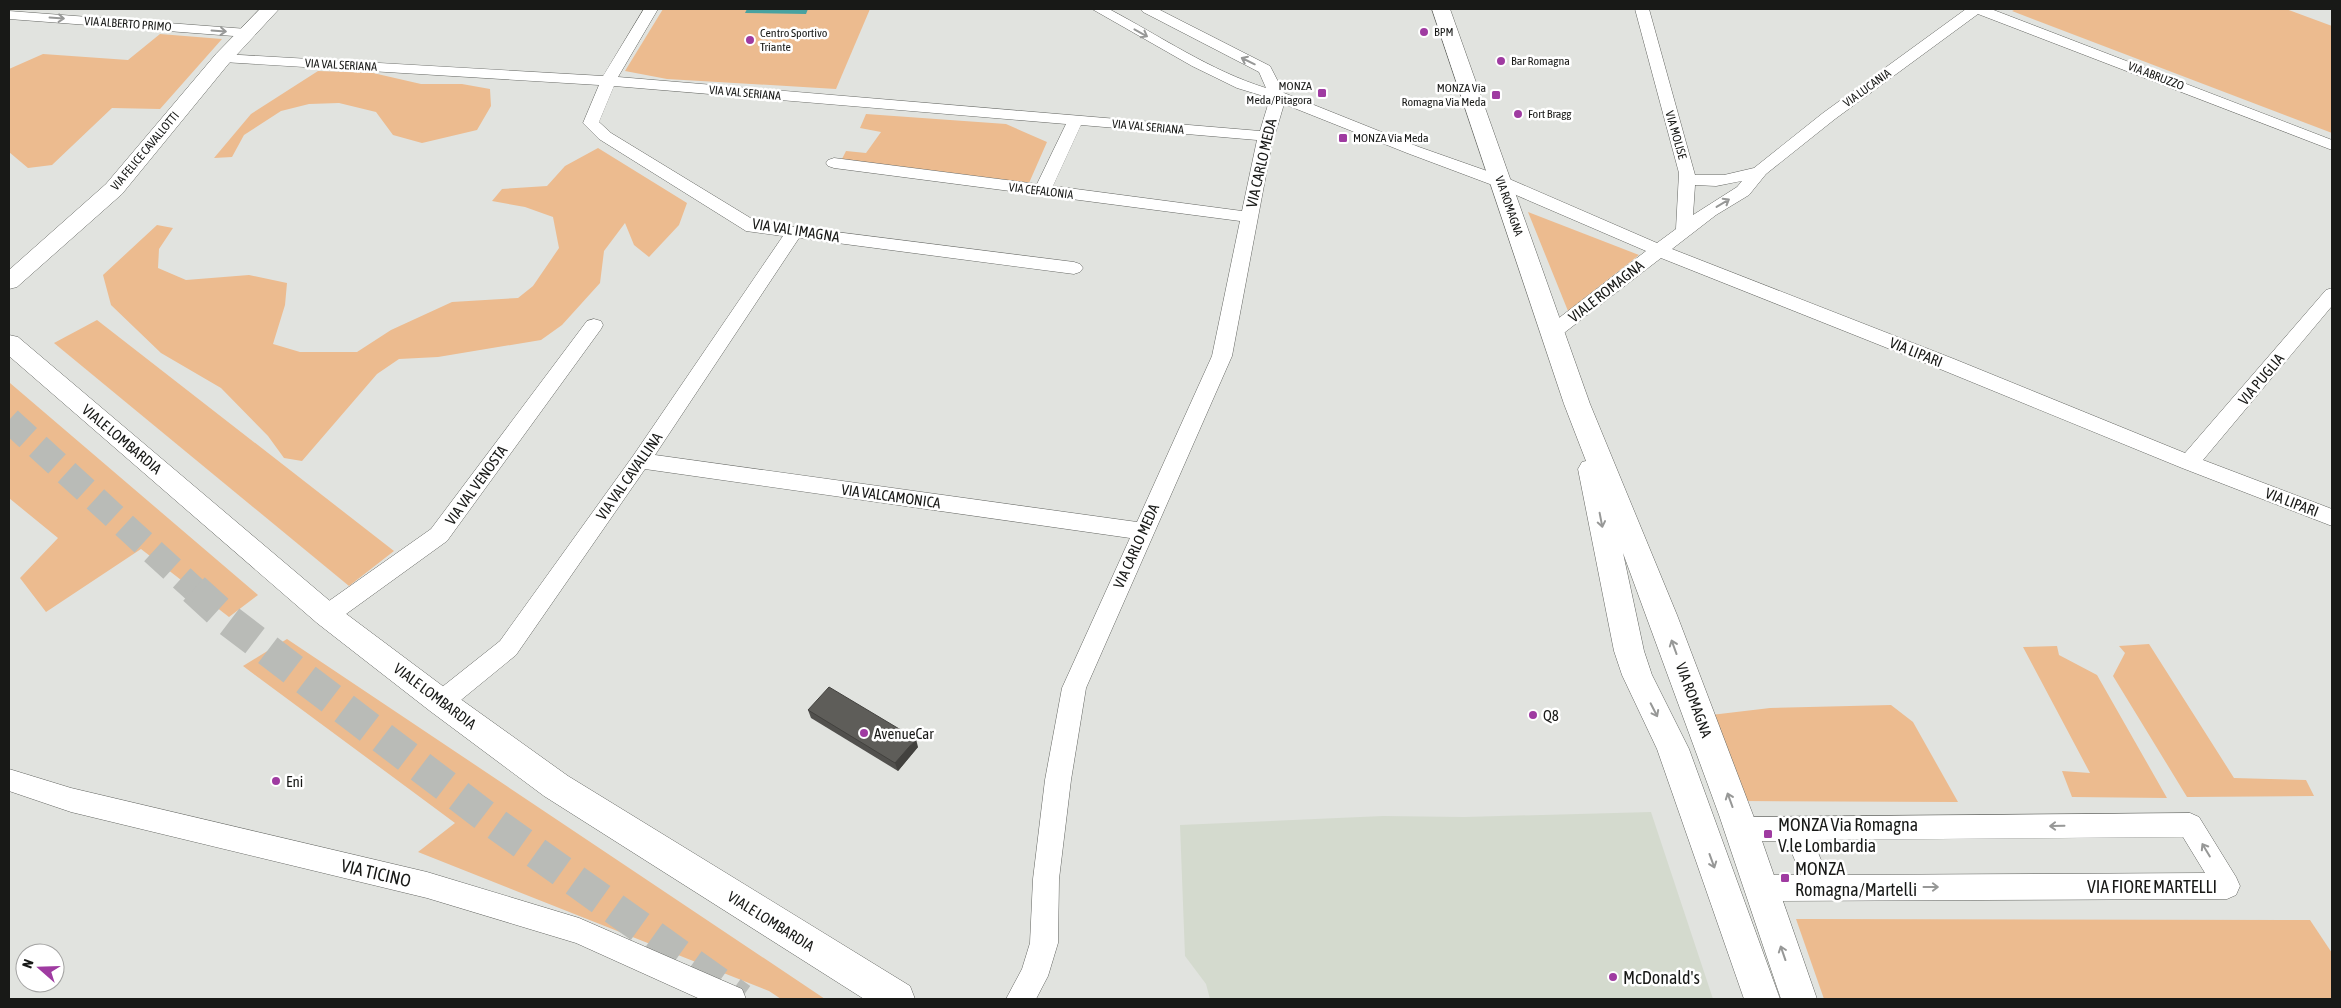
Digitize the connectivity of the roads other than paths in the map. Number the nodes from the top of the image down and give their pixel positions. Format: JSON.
{"nodes":[{"id":1,"x":270,"y":9,"type":"edge"},
{"id":2,"x":651,"y":9,"type":"edge"},
{"id":3,"x":1099,"y":9,"type":"edge"},
{"id":4,"x":1148,"y":9,"type":"edge"},
{"id":5,"x":1441,"y":9,"type":"edge"},
{"id":6,"x":1642,"y":9,"type":"edge"},
{"id":7,"x":1977,"y":9,"type":"edge"},
{"id":8,"x":9,"y":15,"type":"edge"},
{"id":9,"x":247,"y":33,"type":"junction"},
{"id":10,"x":223,"y":58,"type":"junction"},
{"id":11,"x":608,"y":81,"type":"junction"},
{"id":12,"x":1278,"y":96,"type":"junction"},
{"id":13,"x":1075,"y":121,"type":"junction"},
{"id":14,"x":1266,"y":136,"type":"junction"},
{"id":15,"x":2332,"y":145,"type":"edge"},
{"id":16,"x":834,"y":163,"type":"dead end"},
{"id":17,"x":1760,"y":171,"type":"junction"},
{"id":18,"x":1687,"y":179,"type":"junction"},
{"id":19,"x":1501,"y":182,"type":"junction"},
{"id":20,"x":1042,"y":191,"type":"junction"},
{"id":21,"x":1249,"y":217,"type":"junction"},
{"id":22,"x":794,"y":231,"type":"junction"},
{"id":23,"x":1684,"y":233,"type":"junction"},
{"id":24,"x":1658,"y":250,"type":"junction"},
{"id":25,"x":1074,"y":268,"type":"dead end"},
{"id":26,"x":9,"y":282,"type":"edge"},
{"id":27,"x":2332,"y":294,"type":"edge"},
{"id":28,"x":594,"y":325,"type":"dead end"},
{"id":29,"x":1553,"y":332,"type":"junction"},
{"id":30,"x":9,"y":343,"type":"edge"},
{"id":31,"x":1577,"y":404,"type":"junction"},
{"id":32,"x":640,"y":461,"type":"junction"},
{"id":33,"x":2189,"y":464,"type":"junction"},
{"id":34,"x":2332,"y":518,"type":"edge"},
{"id":35,"x":1142,"y":531,"type":"junction"},
{"id":36,"x":1619,"y":609,"type":"junction"},
{"id":37,"x":327,"y":615,"type":"junction"},
{"id":38,"x":1662,"y":615,"type":"junction"},
{"id":39,"x":441,"y":702,"type":"junction"},
{"id":40,"x":9,"y":780,"type":"edge"},
{"id":41,"x":1741,"y":829,"type":"junction"},
{"id":42,"x":1795,"y":829,"type":"junction"},
{"id":43,"x":1760,"y":888,"type":"junction"},
{"id":44,"x":1819,"y":888,"type":"junction"},
{"id":45,"x":732,"y":999,"type":"edge"},
{"id":46,"x":898,"y":999,"type":"edge"},
{"id":47,"x":1020,"y":999,"type":"edge"},
{"id":48,"x":1762,"y":999,"type":"edge"},
{"id":49,"x":1799,"y":999,"type":"edge"}],
"edges":[{"from":1,"to":9,"type":"street","name":"VIA FELICE CAVALLOTTI"},
{"from":2,"to":11,"type":"street"},
{"from":3,"to":12,"type":"street","name":"VIA CARLO MEDA","one_way":true},
{"from":12,"to":4,"type":"street","one_way":true},
{"from":5,"to":19,"type":"street","name":"VIA ROMAGNA"},
{"from":6,"to":18,"type":"street","name":"VIA MOLISE"},
{"from":7,"to":15,"type":"street","name":"VIA ABRUZZO"},
{"from":7,"to":17,"type":"street","name":"VIA LUCANIA"},
{"from":8,"to":9,"type":"street","name":"VIA ALBERTO PRIMO","one_way":true},
{"from":9,"to":10,"type":"street","name":"VIA FELICE CAVALLOTTI"},
{"from":10,"to":11,"type":"street","name":"VIA VAL SERIANA"},
{"from":10,"to":26,"type":"street","name":"VIA FELICE CAVALLOTTI"},
{"from":11,"to":13,"type":"street","name":"VIA VAL SERIANA"},
{"from":11,"to":22,"type":"street","name":"VIA VAL IMAGNA"},
{"from":12,"to":14,"type":"street","name":"VIA CARLO MEDA"},
{"from":12,"to":19,"type":"street","name":"VIA CARLO MEDA"},
{"from":13,"to":14,"type":"street","name":"VIA VAL SERIANA"},
{"from":13,"to":20,"type":"street"},
{"from":14,"to":21,"type":"street","name":"VIA CARLO MEDA"},
{"from":16,"to":20,"type":"street","name":"VIA CEFALONIA"},
{"from":17,"to":18,"type":"street","name":"VIA LUCANIA"},
{"from":23,"to":17,"type":"street","name":"VIA LUCANIA","one_way":true},
{"from":18,"to":23,"type":"street","name":"VIA MOLISE"},
{"from":19,"to":24,"type":"street","name":"VIA LIPARI"},
{"from":19,"to":29,"type":"street","name":"VIA ROMAGNA"},
{"from":20,"to":21,"type":"street","name":"VIA CEFALONIA"},
{"from":21,"to":35,"type":"street","name":"VIA CARLO MEDA"},
{"from":22,"to":25,"type":"street","name":"VIA VAL IMAGNA"},
{"from":22,"to":32,"type":"street","name":"VIA VAL CAVALLINA"},
{"from":23,"to":24,"type":"street"},
{"from":24,"to":29,"type":"street","name":"VIALE ROMAGNA"},
{"from":24,"to":33,"type":"street","name":"VIA LIPARI"},
{"from":27,"to":33,"type":"street","name":"VIA PUGLIA"},
{"from":28,"to":37,"type":"street","name":"VIA VAL VENOSTA"},
{"from":29,"to":31,"type":"street","name":"VIA ROMAGNA"},
{"from":30,"to":37,"type":"street","name":"VIALE LOMBARDIA"},
{"from":31,"to":36,"type":"street","name":"VIA ROMAGNA","one_way":true},
{"from":31,"to":38,"type":"street","name":"VIA ROMAGNA"},
{"from":32,"to":35,"type":"street","name":"VIA VALCAMONICA"},
{"from":32,"to":39,"type":"street","name":"VIA VAL CAVALLINA"},
{"from":33,"to":34,"type":"street","name":"VIA LIPARI"},
{"from":35,"to":47,"type":"street","name":"VIA CARLO MEDA"},
{"from":36,"to":38,"type":"street"},
{"from":36,"to":48,"type":"street","name":"VIA ROMAGNA","one_way":true},
{"from":37,"to":39,"type":"street","name":"VIALE LOMBARDIA"},
{"from":41,"to":38,"type":"street","name":"VIA ROMAGNA","one_way":true},
{"from":39,"to":46,"type":"street","name":"VIALE LOMBARDIA"},
{"from":40,"to":45,"type":"street","name":"VIA TICINO"},
{"from":41,"to":42,"type":"street","name":"VIA FIORE MARTELLI"},
{"from":41,"to":43,"type":"street","name":"VIA ROMAGNA"},
{"from":42,"to":44,"type":"street"},
{"from":44,"to":42,"type":"street","name":"VIA FIORE MARTELLI","one_way":true},
{"from":43,"to":44,"type":"street","name":"VIA FIORE MARTELLI"},
{"from":49,"to":43,"type":"street","name":"VIA ROMAGNA","one_way":true}]}
